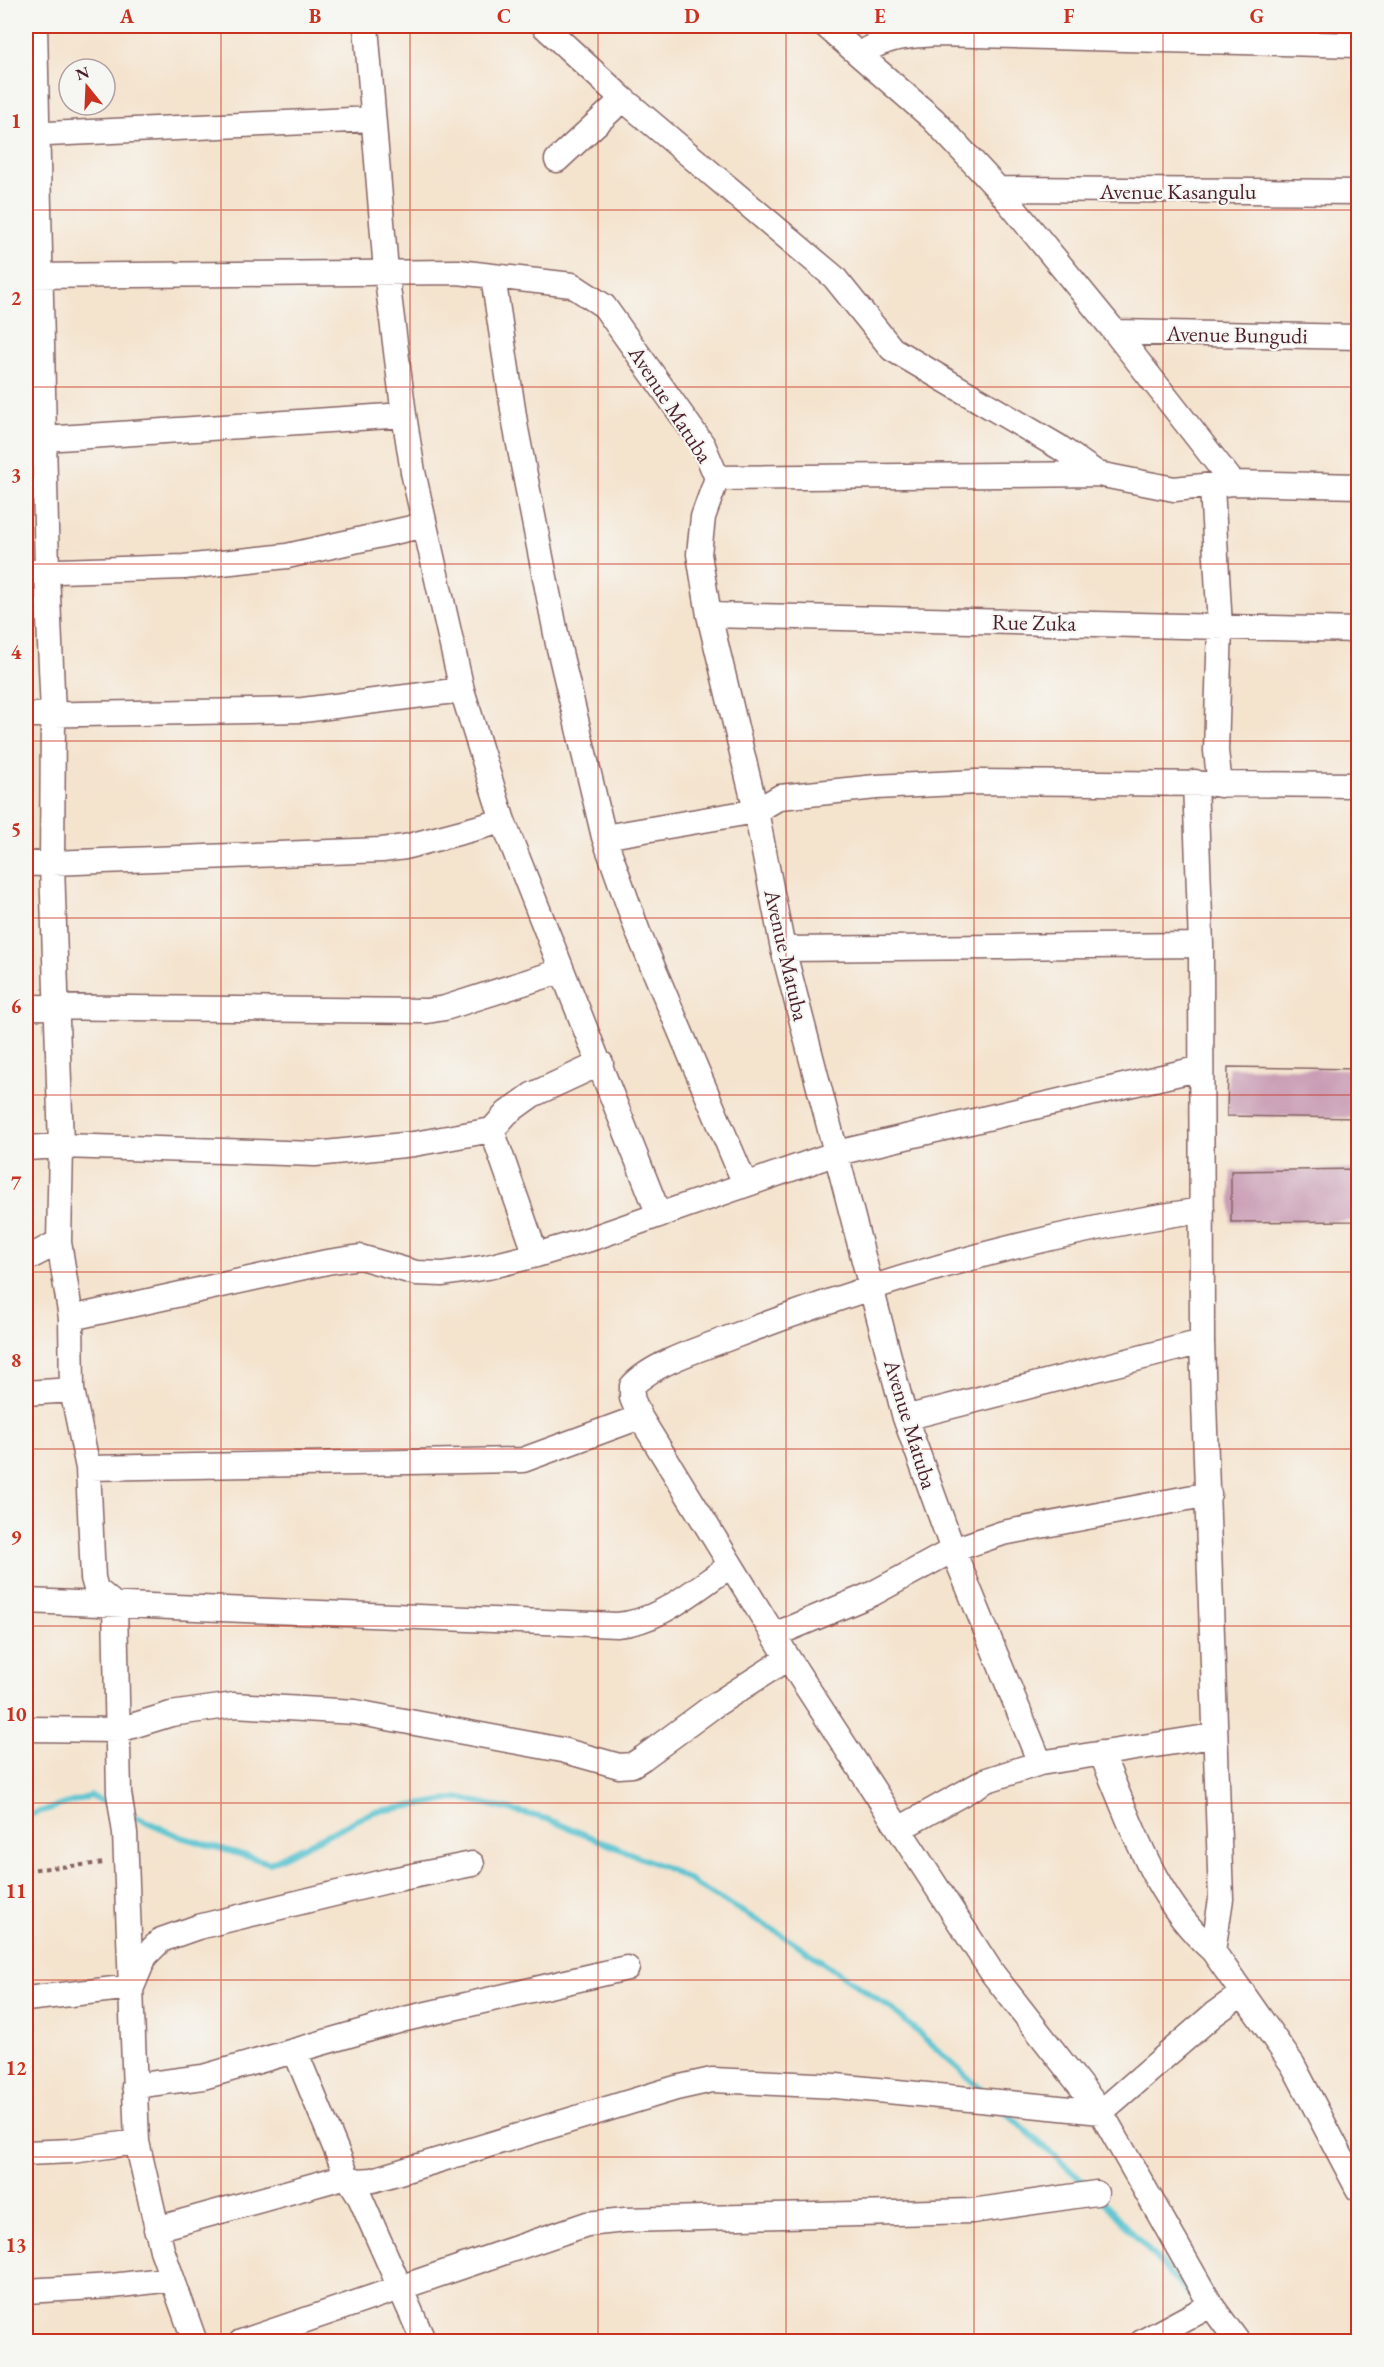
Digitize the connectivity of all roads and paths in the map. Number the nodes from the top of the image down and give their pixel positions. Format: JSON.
{"nodes":[{"id":1,"x":35,"y":26,"type":"edge"},
{"id":2,"x":366,"y":26,"type":"edge"},
{"id":3,"x":544,"y":26,"type":"edge"},
{"id":4,"x":826,"y":26,"type":"edge"},
{"id":5,"x":935,"y":30,"type":"edge"},
{"id":6,"x":1359,"y":45,"type":"edge"},
{"id":7,"x":860,"y":54,"type":"junction"},
{"id":8,"x":623,"y":99,"type":"junction"},
{"id":9,"x":373,"y":119,"type":"junction"},
{"id":10,"x":32,"y":135,"type":"edge"},
{"id":11,"x":557,"y":160,"type":"dead end"},
{"id":12,"x":998,"y":189,"type":"junction"},
{"id":13,"x":1359,"y":192,"type":"edge"},
{"id":14,"x":386,"y":270,"type":"junction"},
{"id":15,"x":34,"y":275,"type":"edge"},
{"id":16,"x":493,"y":277,"type":"junction"},
{"id":17,"x":1115,"y":332,"type":"junction"},
{"id":18,"x":1359,"y":337,"type":"edge"},
{"id":19,"x":404,"y":415,"type":"junction"},
{"id":20,"x":35,"y":435,"type":"edge"},
{"id":21,"x":1098,"y":474,"type":"junction"},
{"id":22,"x":717,"y":477,"type":"junction"},
{"id":23,"x":1222,"y":485,"type":"junction"},
{"id":24,"x":1359,"y":486,"type":"edge"},
{"id":25,"x":425,"y":525,"type":"junction"},
{"id":26,"x":36,"y":572,"type":"edge"},
{"id":27,"x":709,"y":615,"type":"junction"},
{"id":28,"x":1220,"y":627,"type":"junction"},
{"id":29,"x":1359,"y":630,"type":"edge"},
{"id":30,"x":462,"y":690,"type":"junction"},
{"id":31,"x":53,"y":714,"type":"junction"},
{"id":32,"x":26,"y":715,"type":"edge"},
{"id":33,"x":1195,"y":782,"type":"junction"},
{"id":34,"x":1359,"y":784,"type":"edge"},
{"id":35,"x":1220,"y":785,"type":"junction"},
{"id":36,"x":756,"y":811,"type":"junction"},
{"id":37,"x":503,"y":821,"type":"junction"},
{"id":38,"x":604,"y":837,"type":"junction"},
{"id":39,"x":26,"y":864,"type":"edge"},
{"id":40,"x":52,"y":864,"type":"junction"},
{"id":41,"x":1201,"y":945,"type":"junction"},
{"id":42,"x":783,"y":949,"type":"junction"},
{"id":43,"x":561,"y":971,"type":"junction"},
{"id":44,"x":26,"y":1007,"type":"edge"},
{"id":45,"x":57,"y":1007,"type":"junction"},
{"id":46,"x":601,"y":1063,"type":"junction"},
{"id":47,"x":1201,"y":1068,"type":"junction"},
{"id":48,"x":492,"y":1130,"type":"junction"},
{"id":49,"x":61,"y":1146,"type":"junction"},
{"id":50,"x":26,"y":1148,"type":"edge"},
{"id":51,"x":837,"y":1153,"type":"junction"},
{"id":52,"x":745,"y":1184,"type":"junction"},
{"id":53,"x":1202,"y":1210,"type":"junction"},
{"id":54,"x":659,"y":1215,"type":"junction"},
{"id":55,"x":59,"y":1242,"type":"junction"},
{"id":56,"x":536,"y":1255,"type":"junction"},
{"id":57,"x":26,"y":1259,"type":"edge"},
{"id":58,"x":871,"y":1287,"type":"junction"},
{"id":59,"x":71,"y":1318,"type":"junction"},
{"id":60,"x":1202,"y":1342,"type":"junction"},
{"id":61,"x":72,"y":1390,"type":"junction"},
{"id":62,"x":26,"y":1393,"type":"edge"},
{"id":63,"x":640,"y":1417,"type":"junction"},
{"id":64,"x":905,"y":1418,"type":"junction"},
{"id":65,"x":88,"y":1468,"type":"junction"},
{"id":66,"x":1209,"y":1494,"type":"junction"},
{"id":67,"x":952,"y":1550,"type":"junction"},
{"id":68,"x":730,"y":1566,"type":"junction"},
{"id":69,"x":26,"y":1601,"type":"edge"},
{"id":70,"x":116,"y":1605,"type":"junction"},
{"id":71,"x":774,"y":1635,"type":"junction"},
{"id":72,"x":788,"y":1658,"type":"junction"},
{"id":73,"x":26,"y":1729,"type":"edge"},
{"id":74,"x":119,"y":1730,"type":"junction"},
{"id":75,"x":1213,"y":1736,"type":"junction"},
{"id":76,"x":1101,"y":1753,"type":"junction"},
{"id":77,"x":1040,"y":1763,"type":"junction"},
{"id":78,"x":899,"y":1829,"type":"junction"},
{"id":79,"x":124,"y":1861,"type":"junction"},
{"id":80,"x":472,"y":1864,"type":"dead end"},
{"id":81,"x":26,"y":1870,"type":"edge"},
{"id":82,"x":1213,"y":1952,"type":"junction"},
{"id":83,"x":627,"y":1968,"type":"dead end"},
{"id":84,"x":132,"y":1987,"type":"junction"},
{"id":85,"x":1243,"y":1994,"type":"junction"},
{"id":86,"x":26,"y":1999,"type":"edge"},
{"id":87,"x":295,"y":2051,"type":"junction"},
{"id":88,"x":135,"y":2086,"type":"junction"},
{"id":89,"x":1101,"y":2112,"type":"junction"},
{"id":90,"x":137,"y":2142,"type":"junction"},
{"id":91,"x":26,"y":2153,"type":"edge"},
{"id":92,"x":347,"y":2176,"type":"junction"},
{"id":93,"x":1359,"y":2189,"type":"edge"},
{"id":94,"x":1096,"y":2193,"type":"dead end"},
{"id":95,"x":156,"y":2229,"type":"junction"},
{"id":96,"x":172,"y":2279,"type":"junction"},
{"id":97,"x":402,"y":2288,"type":"junction"},
{"id":98,"x":26,"y":2291,"type":"edge"},
{"id":99,"x":1210,"y":2305,"type":"junction"},
{"id":100,"x":195,"y":2342,"type":"edge"},
{"id":101,"x":241,"y":2342,"type":"edge"},
{"id":102,"x":424,"y":2342,"type":"edge"},
{"id":103,"x":1142,"y":2342,"type":"edge"},
{"id":104,"x":1238,"y":2342,"type":"edge"}],
"edges":[{"from":1,"to":10,"type":"street"},
{"from":2,"to":9,"type":"street"},
{"from":3,"to":8,"type":"street"},
{"from":4,"to":7,"type":"street"},
{"from":5,"to":6,"type":"street"},
{"from":5,"to":7,"type":"street"},
{"from":7,"to":12,"type":"street"},
{"from":8,"to":11,"type":"street"},
{"from":8,"to":21,"type":"street"},
{"from":9,"to":10,"type":"street"},
{"from":9,"to":14,"type":"street"},
{"from":10,"to":15,"type":"street"},
{"from":12,"to":13,"type":"street","name":"Avenue Kasangulu"},
{"from":12,"to":17,"type":"street"},
{"from":14,"to":15,"type":"street","name":"Avenue Matuba"},
{"from":14,"to":16,"type":"street","name":"Avenue Matuba"},
{"from":14,"to":19,"type":"street"},
{"from":15,"to":20,"type":"street"},
{"from":16,"to":22,"type":"street","name":"Avenue Matuba"},
{"from":16,"to":38,"type":"street"},
{"from":17,"to":18,"type":"street","name":"Avenue Bungudi"},
{"from":17,"to":23,"type":"street"},
{"from":19,"to":20,"type":"street"},
{"from":19,"to":25,"type":"street"},
{"from":20,"to":26,"type":"street"},
{"from":21,"to":22,"type":"street"},
{"from":21,"to":23,"type":"street"},
{"from":22,"to":27,"type":"street","name":"Avenue Matuba"},
{"from":23,"to":24,"type":"street"},
{"from":23,"to":28,"type":"street"},
{"from":25,"to":26,"type":"street"},
{"from":25,"to":30,"type":"street"},
{"from":26,"to":31,"type":"street"},
{"from":27,"to":28,"type":"street","name":"Rue Zuka"},
{"from":27,"to":36,"type":"street","name":"Avenue Matuba"},
{"from":28,"to":29,"type":"street","name":"Rue Zuka"},
{"from":28,"to":35,"type":"street"},
{"from":30,"to":31,"type":"street"},
{"from":30,"to":37,"type":"street"},
{"from":31,"to":32,"type":"street"},
{"from":31,"to":40,"type":"street"},
{"from":33,"to":35,"type":"street"},
{"from":33,"to":36,"type":"street"},
{"from":33,"to":41,"type":"street"},
{"from":34,"to":35,"type":"street"},
{"from":36,"to":38,"type":"street"},
{"from":36,"to":42,"type":"street","name":"Avenue Matuba"},
{"from":37,"to":40,"type":"street"},
{"from":37,"to":43,"type":"street"},
{"from":38,"to":52,"type":"street"},
{"from":39,"to":40,"type":"street"},
{"from":40,"to":45,"type":"street"},
{"from":41,"to":42,"type":"street"},
{"from":41,"to":47,"type":"street"},
{"from":42,"to":51,"type":"street","name":"Avenue Matuba"},
{"from":43,"to":45,"type":"street"},
{"from":43,"to":46,"type":"street"},
{"from":44,"to":45,"type":"street"},
{"from":45,"to":49,"type":"street"},
{"from":46,"to":48,"type":"street"},
{"from":46,"to":54,"type":"street"},
{"from":47,"to":51,"type":"street"},
{"from":47,"to":53,"type":"street"},
{"from":48,"to":49,"type":"street"},
{"from":48,"to":56,"type":"street"},
{"from":49,"to":50,"type":"street"},
{"from":49,"to":55,"type":"street"},
{"from":51,"to":52,"type":"street"},
{"from":51,"to":58,"type":"street","name":"Avenue Matuba"},
{"from":52,"to":54,"type":"street"},
{"from":53,"to":58,"type":"street"},
{"from":53,"to":60,"type":"street"},
{"from":54,"to":56,"type":"street"},
{"from":55,"to":57,"type":"street"},
{"from":55,"to":59,"type":"street"},
{"from":56,"to":59,"type":"street"},
{"from":58,"to":63,"type":"street"},
{"from":58,"to":64,"type":"street","name":"Avenue Matuba"},
{"from":59,"to":61,"type":"street"},
{"from":60,"to":64,"type":"street"},
{"from":60,"to":66,"type":"street"},
{"from":61,"to":62,"type":"street"},
{"from":61,"to":65,"type":"street"},
{"from":63,"to":65,"type":"street"},
{"from":63,"to":68,"type":"street"},
{"from":64,"to":67,"type":"street","name":"Avenue Matuba"},
{"from":65,"to":70,"type":"street"},
{"from":66,"to":67,"type":"street"},
{"from":66,"to":75,"type":"street"},
{"from":67,"to":71,"type":"street"},
{"from":67,"to":77,"type":"street","name":"Avenue Matuba"},
{"from":68,"to":70,"type":"street"},
{"from":68,"to":71,"type":"street"},
{"from":69,"to":70,"type":"street"},
{"from":70,"to":74,"type":"street"},
{"from":71,"to":72,"type":"street"},
{"from":72,"to":74,"type":"street"},
{"from":72,"to":78,"type":"street"},
{"from":73,"to":74,"type":"street"},
{"from":74,"to":79,"type":"street"},
{"from":75,"to":76,"type":"street"},
{"from":75,"to":82,"type":"street"},
{"from":76,"to":77,"type":"street"},
{"from":76,"to":82,"type":"street"},
{"from":77,"to":78,"type":"street"},
{"from":78,"to":89,"type":"street"},
{"from":79,"to":81,"type":"path"},
{"from":79,"to":84,"type":"street"},
{"from":80,"to":84,"type":"street"},
{"from":82,"to":85,"type":"street"},
{"from":83,"to":87,"type":"street"},
{"from":84,"to":86,"type":"street"},
{"from":84,"to":88,"type":"street"},
{"from":85,"to":89,"type":"street"},
{"from":85,"to":93,"type":"street"},
{"from":87,"to":88,"type":"street"},
{"from":87,"to":92,"type":"street"},
{"from":88,"to":90,"type":"street"},
{"from":89,"to":92,"type":"street"},
{"from":89,"to":99,"type":"street"},
{"from":90,"to":91,"type":"street"},
{"from":90,"to":95,"type":"street"},
{"from":92,"to":95,"type":"street"},
{"from":92,"to":97,"type":"street"},
{"from":94,"to":97,"type":"street"},
{"from":95,"to":96,"type":"street"},
{"from":96,"to":98,"type":"street"},
{"from":96,"to":100,"type":"street"},
{"from":97,"to":101,"type":"street"},
{"from":97,"to":102,"type":"street"},
{"from":99,"to":103,"type":"street"},
{"from":99,"to":104,"type":"street"}]}
